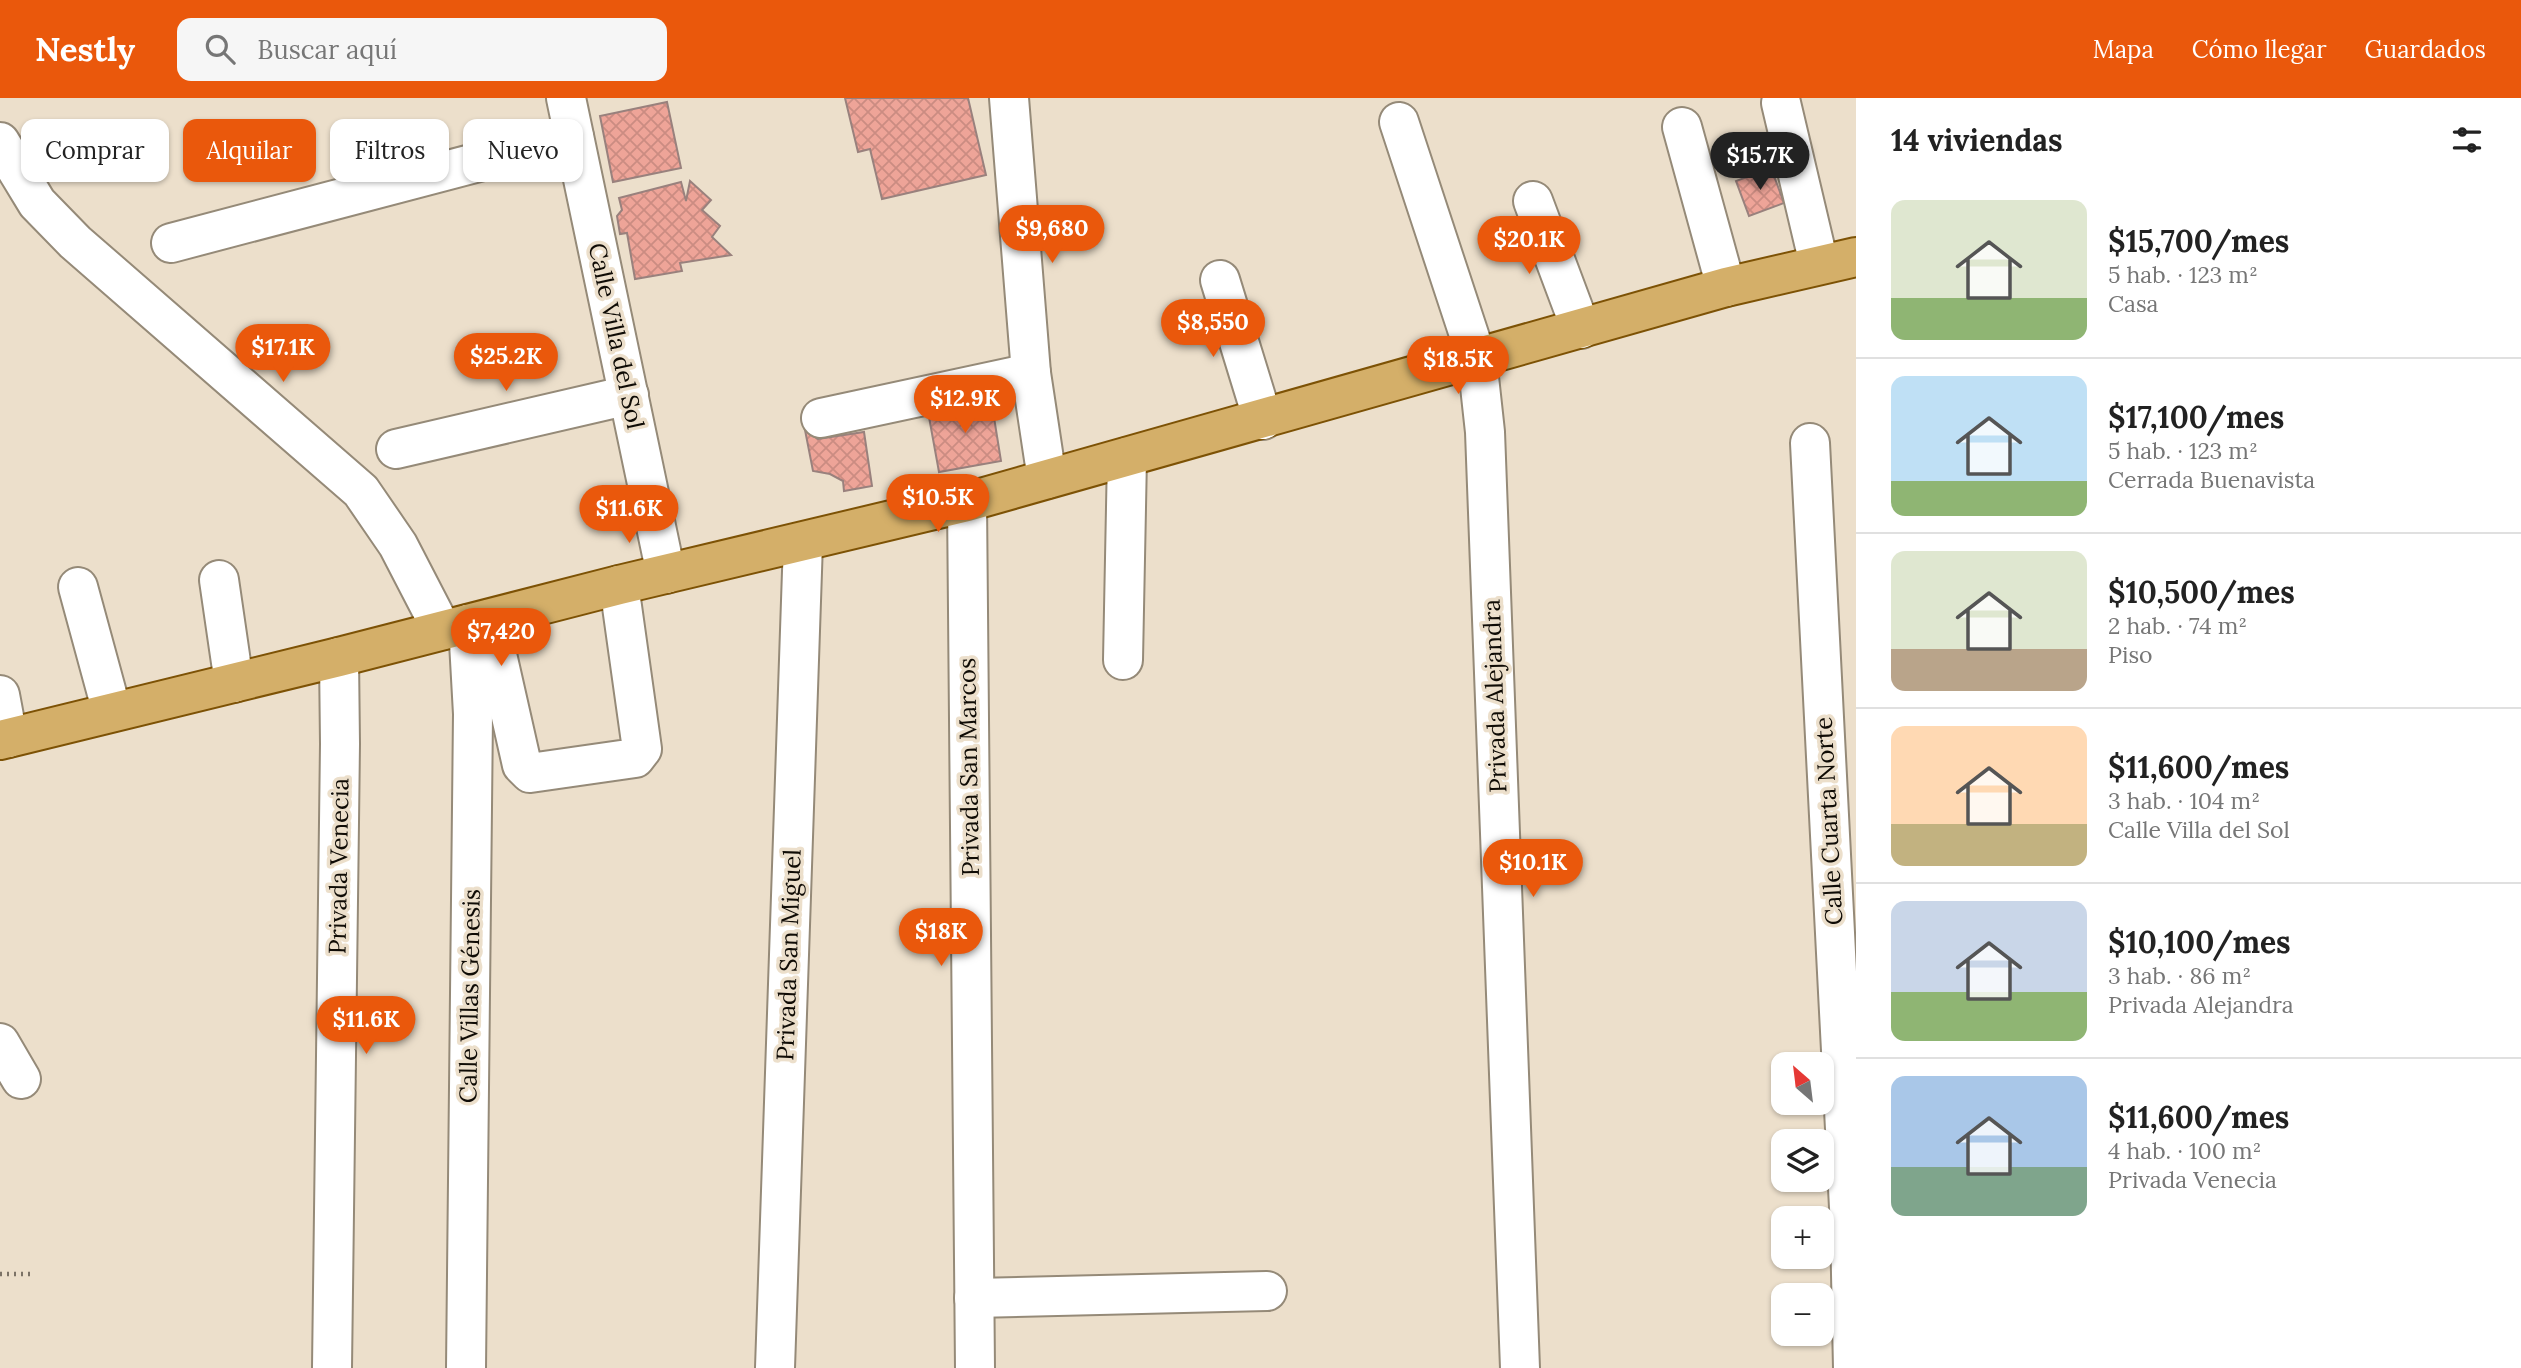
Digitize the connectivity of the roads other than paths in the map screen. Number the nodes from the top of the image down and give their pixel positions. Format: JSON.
{"nodes":[{"id":1,"x":566,"y":98,"type":"edge"},
{"id":2,"x":1009,"y":98,"type":"edge"},
{"id":3,"x":1781,"y":103,"type":"dead end"},
{"id":4,"x":570,"y":119,"type":"edge"},
{"id":5,"x":1399,"y":122,"type":"dead end"},
{"id":6,"x":1682,"y":127,"type":"dead end"},
{"id":7,"x":0,"y":142,"type":"edge"},
{"id":8,"x":463,"y":166,"type":"edge"},
{"id":9,"x":583,"y":179,"type":"edge"},
{"id":10,"x":1533,"y":201,"type":"dead end"},
{"id":11,"x":171,"y":243,"type":"dead end"},
{"id":12,"x":1856,"y":257,"type":"edge"},
{"id":13,"x":1819,"y":264,"type":"junction"},
{"id":14,"x":1220,"y":280,"type":"dead end"},
{"id":15,"x":1726,"y":288,"type":"junction"},
{"id":16,"x":1581,"y":329,"type":"junction"},
{"id":17,"x":1477,"y":359,"type":"junction"},
{"id":18,"x":1031,"y":373,"type":"junction"},
{"id":19,"x":629,"y":395,"type":"junction"},
{"id":20,"x":821,"y":418,"type":"dead end"},
{"id":21,"x":1263,"y":420,"type":"junction"},
{"id":22,"x":1810,"y":443,"type":"dead end"},
{"id":23,"x":396,"y":449,"type":"dead end"},
{"id":24,"x":1127,"y":457,"type":"junction"},
{"id":25,"x":1047,"y":479,"type":"junction"},
{"id":26,"x":967,"y":502,"type":"junction"},
{"id":27,"x":803,"y":542,"type":"junction"},
{"id":28,"x":666,"y":574,"type":"junction"},
{"id":29,"x":219,"y":580,"type":"dead end"},
{"id":30,"x":619,"y":585,"type":"junction"},
{"id":31,"x":78,"y":587,"type":"dead end"},
{"id":32,"x":467,"y":624,"type":"junction"},
{"id":33,"x":339,"y":657,"type":"junction"},
{"id":34,"x":1123,"y":660,"type":"dead end"},
{"id":35,"x":234,"y":683,"type":"junction"},
{"id":36,"x":0,"y":695,"type":"edge"},
{"id":37,"x":112,"y":712,"type":"junction"},
{"id":38,"x":4,"y":739,"type":"edge"},
{"id":39,"x":0,"y":1042,"type":"edge"},
{"id":40,"x":21,"y":1079,"type":"dead end"},
{"id":41,"x":1853,"y":1227,"type":"edge"},
{"id":42,"x":1267,"y":1291,"type":"dead end"},
{"id":43,"x":974,"y":1298,"type":"junction"},
{"id":44,"x":332,"y":1368,"type":"edge"},
{"id":45,"x":466,"y":1368,"type":"edge"},
{"id":46,"x":775,"y":1368,"type":"edge"},
{"id":47,"x":975,"y":1368,"type":"edge"},
{"id":48,"x":1520,"y":1368,"type":"edge"},
{"id":49,"x":1853,"y":1368,"type":"edge"}],
"edges":[{"from":1,"to":4,"type":"street","name":"Calle Villa del Sol"},
{"from":2,"to":18,"type":"street"},
{"from":3,"to":13,"type":"street"},
{"from":5,"to":17,"type":"street","name":"Privada Alejandra"},
{"from":6,"to":15,"type":"street"},
{"from":7,"to":32,"type":"street"},
{"from":8,"to":11,"type":"street"},
{"from":9,"to":19,"type":"street","name":"Calle Villa del Sol"},
{"from":10,"to":16,"type":"street"},
{"from":12,"to":13,"type":"main road"},
{"from":13,"to":15,"type":"main road"},
{"from":14,"to":21,"type":"street"},
{"from":15,"to":16,"type":"main road"},
{"from":16,"to":17,"type":"main road"},
{"from":17,"to":21,"type":"main road"},
{"from":17,"to":48,"type":"street","name":"Privada Alejandra"},
{"from":18,"to":20,"type":"street"},
{"from":18,"to":25,"type":"street"},
{"from":19,"to":23,"type":"street"},
{"from":19,"to":28,"type":"street","name":"Calle Villa del Sol"},
{"from":21,"to":24,"type":"main road"},
{"from":22,"to":41,"type":"street","name":"Calle Cuarta Norte"},
{"from":24,"to":25,"type":"main road"},
{"from":24,"to":34,"type":"street"},
{"from":25,"to":26,"type":"main road"},
{"from":26,"to":27,"type":"main road"},
{"from":26,"to":43,"type":"street","name":"Privada San Marcos"},
{"from":27,"to":28,"type":"main road"},
{"from":27,"to":46,"type":"street","name":"Privada San Miguel"},
{"from":28,"to":30,"type":"main road"},
{"from":29,"to":35,"type":"street"},
{"from":30,"to":32,"type":"main road"},
{"from":30,"to":32,"type":"street"},
{"from":31,"to":37,"type":"street"},
{"from":32,"to":33,"type":"main road"},
{"from":32,"to":45,"type":"street","name":"Calle Villas Génesis"},
{"from":33,"to":35,"type":"main road"},
{"from":33,"to":44,"type":"street","name":"Privada Venecia"},
{"from":35,"to":37,"type":"main road"},
{"from":36,"to":38,"type":"street"},
{"from":37,"to":38,"type":"main road"},
{"from":39,"to":40,"type":"street"},
{"from":41,"to":49,"type":"street","name":"Calle Cuarta Norte"},
{"from":42,"to":43,"type":"street"},
{"from":43,"to":47,"type":"street","name":"Privada San Marcos"}]}
